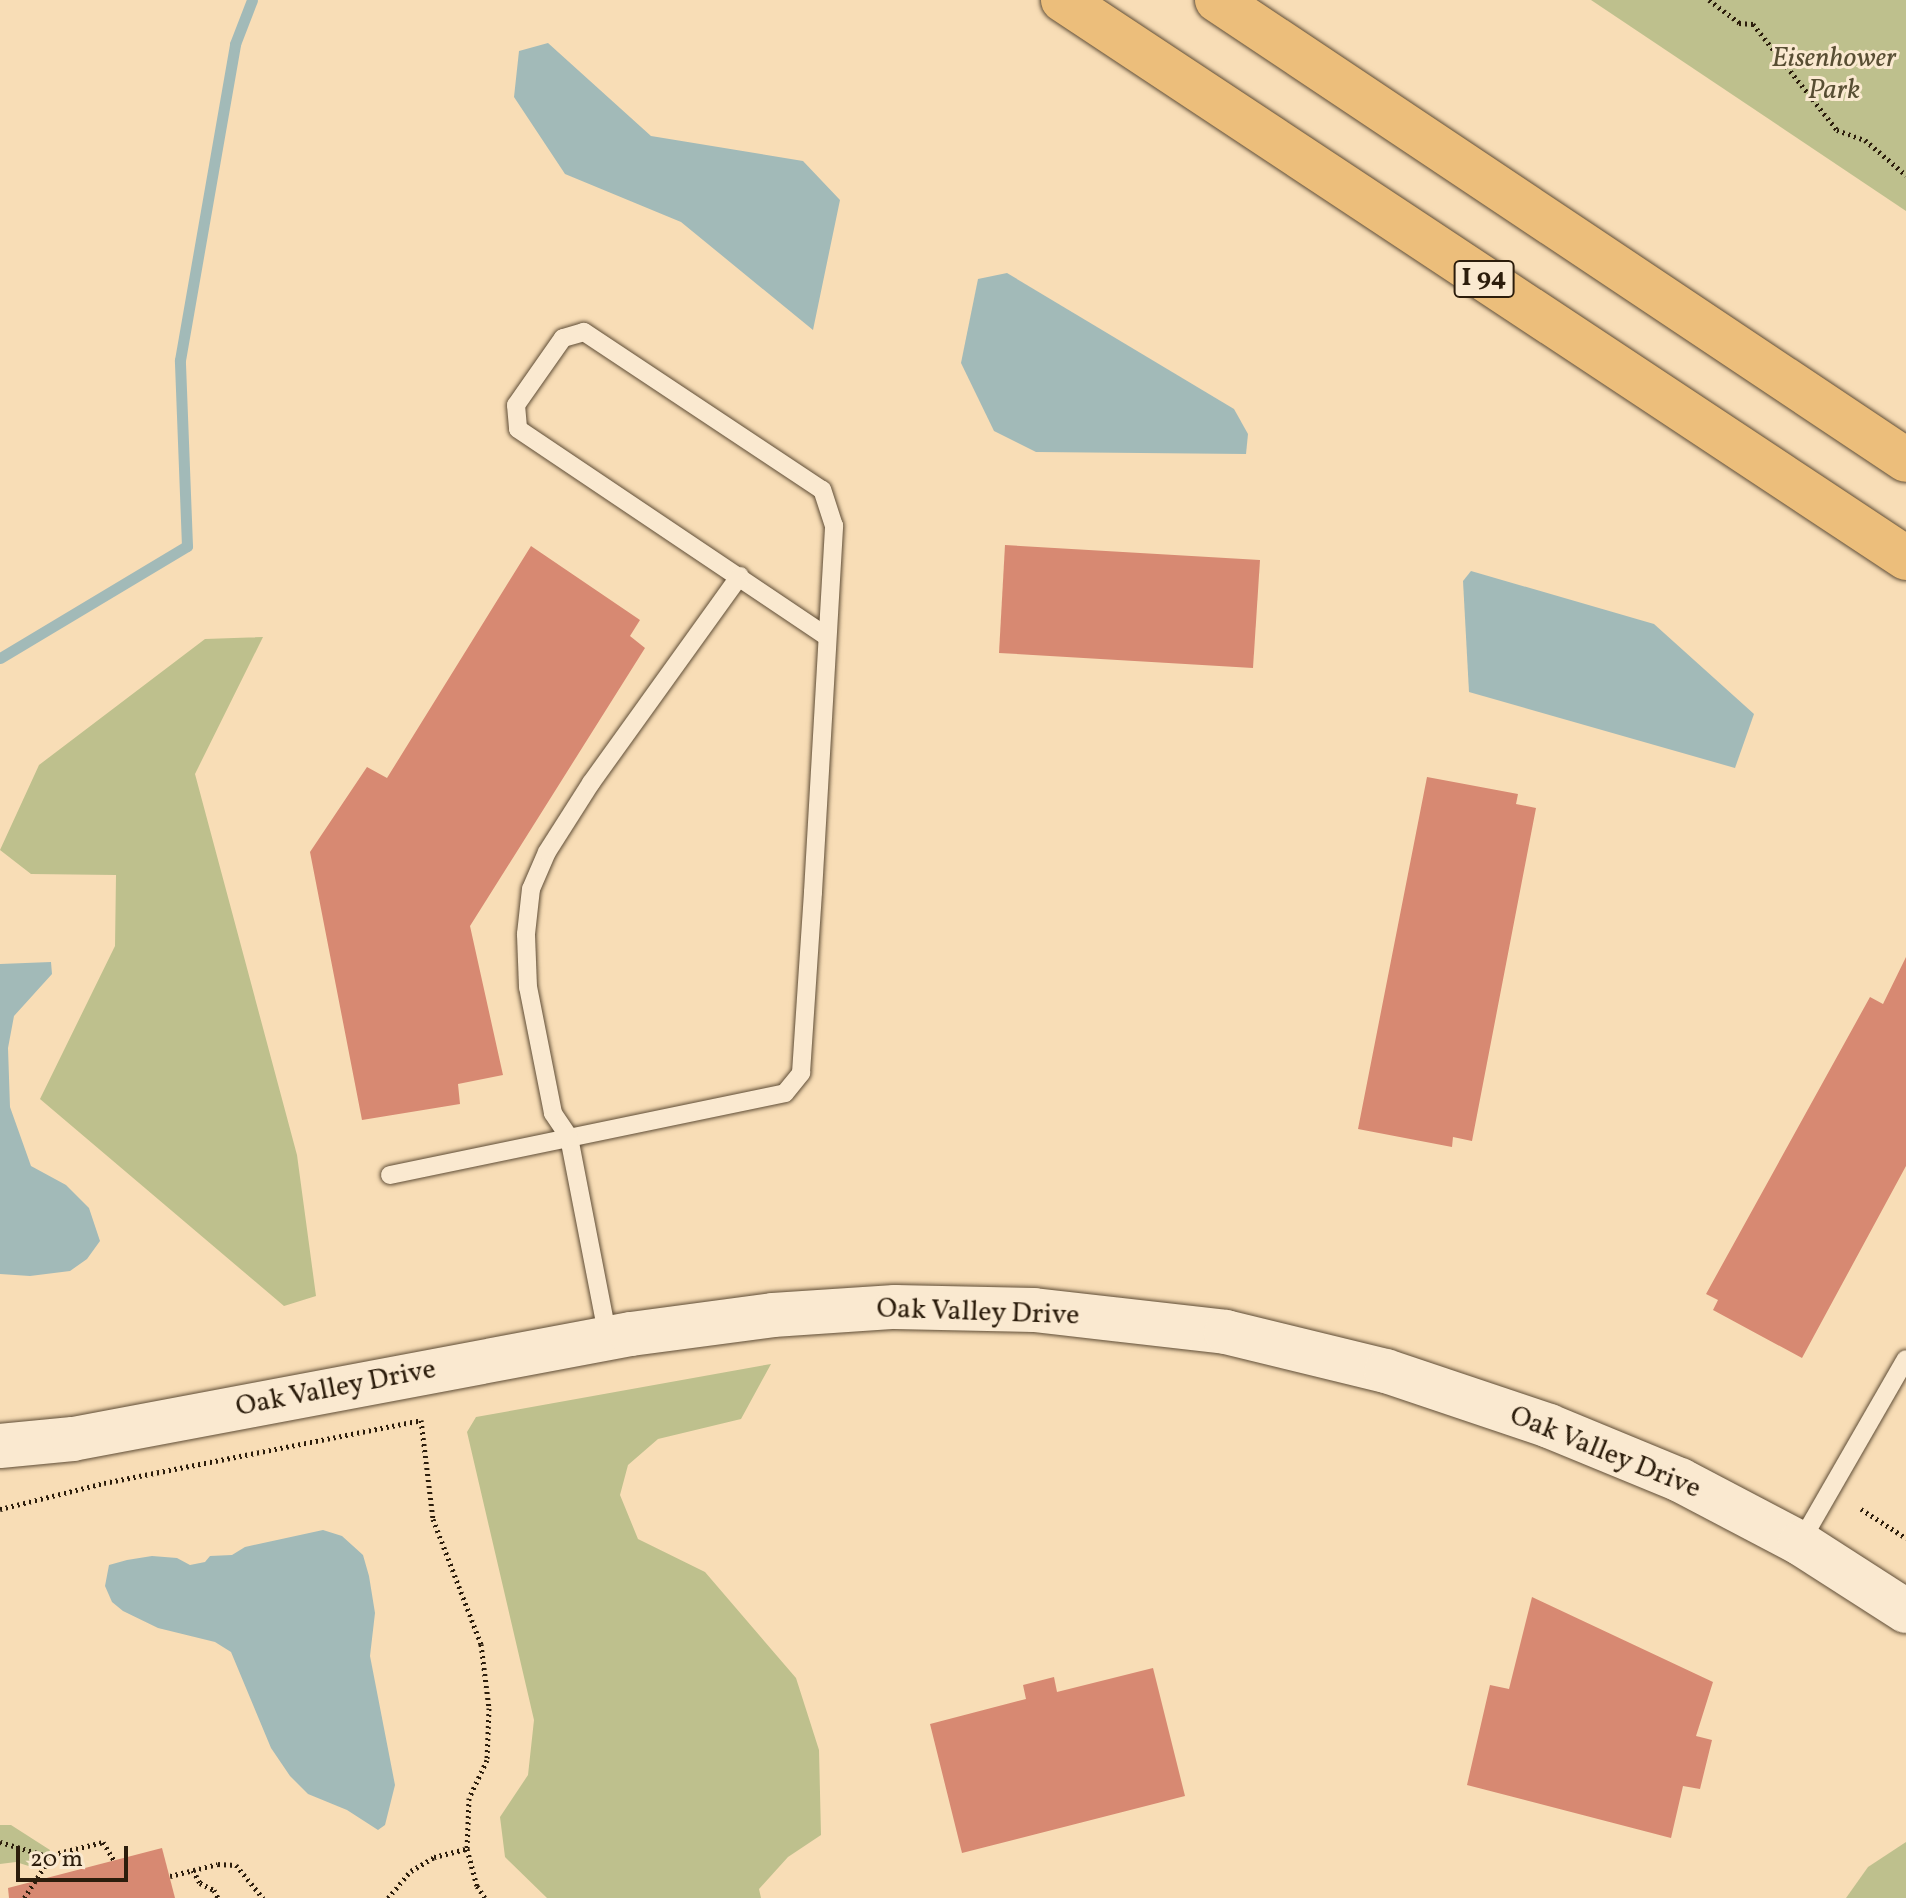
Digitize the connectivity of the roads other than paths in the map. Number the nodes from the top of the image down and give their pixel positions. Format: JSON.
{"nodes":[{"id":1,"x":1063,"y":0,"type":"edge"},
{"id":2,"x":1217,"y":0,"type":"edge"},
{"id":3,"x":1906,"y":460,"type":"edge"},
{"id":4,"x":1906,"y":558,"type":"edge"},
{"id":5,"x":740,"y":576,"type":"junction"},
{"id":6,"x":827,"y":637,"type":"junction"},
{"id":7,"x":569,"y":1137,"type":"junction"},
{"id":8,"x":390,"y":1175,"type":"dead end"},
{"id":9,"x":608,"y":1338,"type":"junction"},
{"id":10,"x":1906,"y":1359,"type":"edge"},
{"id":11,"x":0,"y":1446,"type":"edge"},
{"id":12,"x":1800,"y":1543,"type":"junction"},
{"id":13,"x":1906,"y":1611,"type":"edge"}],
"edges":[{"from":1,"to":4,"type":"highway","number":"I 94"},
{"from":2,"to":3,"type":"highway"},
{"from":5,"to":6,"type":"lane"},
{"from":5,"to":6,"type":"lane"},
{"from":5,"to":7,"type":"lane"},
{"from":6,"to":7,"type":"lane"},
{"from":7,"to":8,"type":"lane"},
{"from":7,"to":9,"type":"lane"},
{"from":9,"to":11,"type":"street","name":"Oak Valley Drive"},
{"from":9,"to":12,"type":"street","name":"Oak Valley Drive"},
{"from":10,"to":12,"type":"lane"},
{"from":12,"to":13,"type":"street","name":"Oak Valley Drive"}]}
